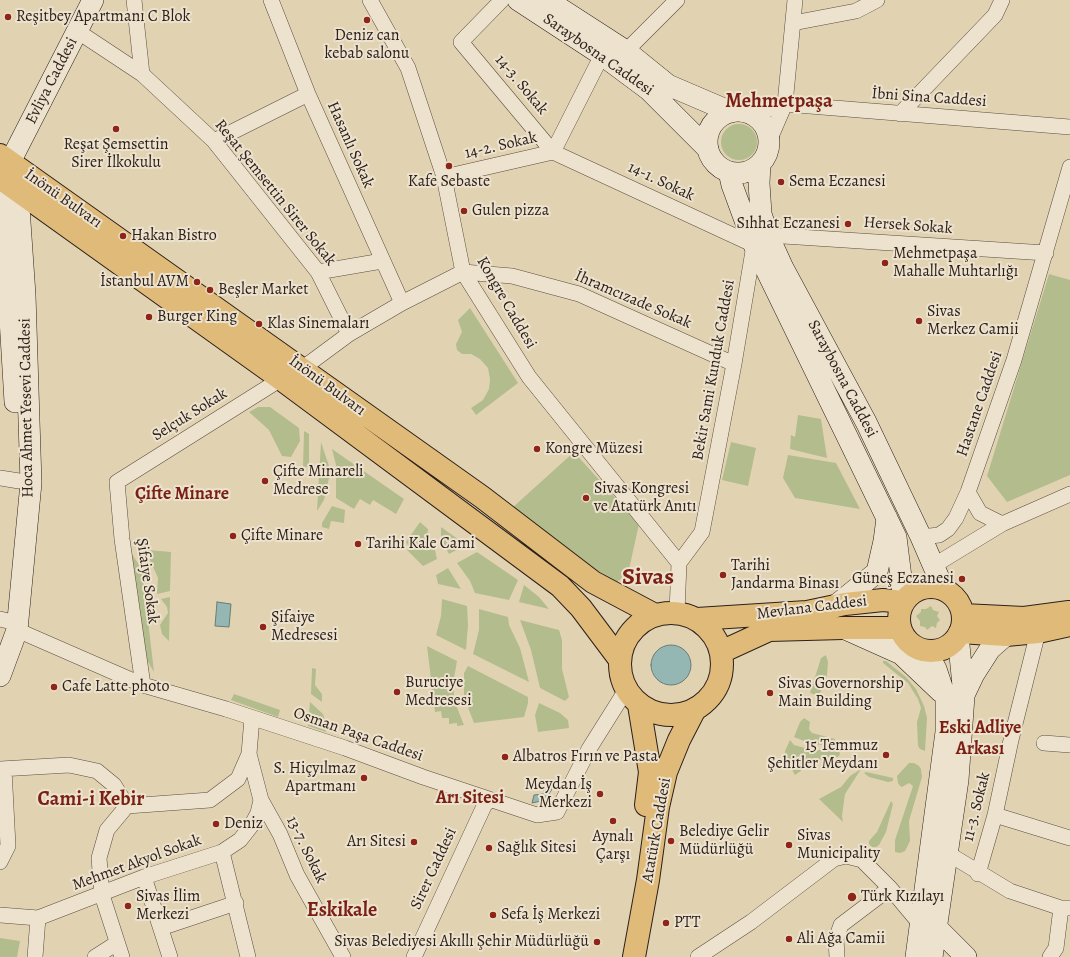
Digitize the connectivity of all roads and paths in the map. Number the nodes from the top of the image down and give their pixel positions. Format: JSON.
{"nodes":[{"id":1,"x":77,"y":0,"type":"edge"},
{"id":2,"x":93,"y":0,"type":"edge"},
{"id":3,"x":134,"y":0,"type":"edge"},
{"id":4,"x":271,"y":0,"type":"edge"},
{"id":5,"x":370,"y":0,"type":"edge"},
{"id":6,"x":502,"y":0,"type":"edge"},
{"id":7,"x":518,"y":0,"type":"edge"},
{"id":8,"x":547,"y":0,"type":"edge"},
{"id":9,"x":677,"y":0,"type":"edge"},
{"id":10,"x":795,"y":0,"type":"edge"},
{"id":11,"x":877,"y":0,"type":"edge"},
{"id":12,"x":1002,"y":0,"type":"edge"},
{"id":13,"x":793,"y":23,"type":"junction"},
{"id":14,"x":77,"y":31,"type":"junction"},
{"id":15,"x":626,"y":51,"type":"junction"},
{"id":16,"x":602,"y":55,"type":"junction"},
{"id":17,"x":142,"y":74,"type":"junction"},
{"id":18,"x":308,"y":94,"type":"junction"},
{"id":19,"x":785,"y":104,"type":"junction"},
{"id":20,"x":730,"y":112,"type":"junction"},
{"id":21,"x":900,"y":114,"type":"junction"},
{"id":22,"x":752,"y":115,"type":"junction"},
{"id":23,"x":1070,"y":127,"type":"edge"},
{"id":24,"x":214,"y":141,"type":"junction"},
{"id":25,"x":769,"y":142,"type":"junction"},
{"id":26,"x":708,"y":149,"type":"junction"},
{"id":27,"x":553,"y":152,"type":"junction"},
{"id":28,"x":760,"y":164,"type":"junction"},
{"id":29,"x":1070,"y":167,"type":"edge"},
{"id":30,"x":4,"y":169,"type":"edge"},
{"id":31,"x":729,"y":172,"type":"junction"},
{"id":32,"x":444,"y":177,"type":"junction"},
{"id":33,"x":761,"y":240,"type":"junction"},
{"id":34,"x":1046,"y":253,"type":"junction"},
{"id":35,"x":382,"y":261,"type":"junction"},
{"id":36,"x":318,"y":272,"type":"junction"},
{"id":37,"x":463,"y":272,"type":"junction"},
{"id":38,"x":402,"y":303,"type":"junction"},
{"id":39,"x":349,"y":334,"type":"junction"},
{"id":40,"x":6,"y":352,"type":"edge"},
{"id":41,"x":734,"y":364,"type":"junction"},
{"id":42,"x":302,"y":368,"type":"junction"},
{"id":43,"x":281,"y":379,"type":"junction"},
{"id":44,"x":10,"y":480,"type":"edge"},
{"id":45,"x":117,"y":482,"type":"joint"},
{"id":46,"x":968,"y":492,"type":"junction"},
{"id":47,"x":1070,"y":494,"type":"edge"},
{"id":48,"x":887,"y":517,"type":"junction"},
{"id":49,"x":1002,"y":524,"type":"junction"},
{"id":50,"x":921,"y":536,"type":"junction"},
{"id":51,"x":679,"y":563,"type":"junction"},
{"id":52,"x":933,"y":566,"type":"junction"},
{"id":53,"x":944,"y":590,"type":"junction"},
{"id":54,"x":904,"y":602,"type":"junction"},
{"id":55,"x":834,"y":606,"type":"junction"},
{"id":56,"x":677,"y":612,"type":"junction"},
{"id":57,"x":1070,"y":612,"type":"edge"},
{"id":58,"x":655,"y":614,"type":"junction"},
{"id":59,"x":697,"y":619,"type":"junction"},
{"id":60,"x":8,"y":623,"type":"edge"},
{"id":61,"x":1070,"y":625,"type":"edge"},
{"id":62,"x":960,"y":627,"type":"junction"},
{"id":63,"x":843,"y":628,"type":"junction"},
{"id":64,"x":900,"y":628,"type":"junction"},
{"id":65,"x":1038,"y":632,"type":"junction"},
{"id":66,"x":1006,"y":635,"type":"junction"},
{"id":67,"x":0,"y":644,"type":"edge"},
{"id":68,"x":926,"y":651,"type":"junction"},
{"id":69,"x":721,"y":652,"type":"junction"},
{"id":70,"x":620,"y":660,"type":"junction"},
{"id":71,"x":0,"y":676,"type":"edge"},
{"id":72,"x":143,"y":685,"type":"junction"},
{"id":73,"x":954,"y":695,"type":"junction"},
{"id":74,"x":633,"y":698,"type":"junction"},
{"id":75,"x":696,"y":709,"type":"junction"},
{"id":76,"x":252,"y":718,"type":"junction"},
{"id":77,"x":1044,"y":743,"type":"dead end"},
{"id":78,"x":1070,"y":745,"type":"edge"},
{"id":79,"x":249,"y":754,"type":"junction"},
{"id":80,"x":2,"y":769,"type":"edge"},
{"id":81,"x":261,"y":800,"type":"junction"},
{"id":82,"x":491,"y":800,"type":"junction"},
{"id":83,"x":127,"y":806,"type":"junction"},
{"id":84,"x":995,"y":816,"type":"junction"},
{"id":85,"x":1070,"y":838,"type":"edge"},
{"id":86,"x":222,"y":852,"type":"junction"},
{"id":87,"x":947,"y":854,"type":"junction"},
{"id":88,"x":0,"y":862,"type":"edge"},
{"id":89,"x":978,"y":874,"type":"junction"},
{"id":90,"x":144,"y":877,"type":"junction"},
{"id":91,"x":890,"y":888,"type":"junction"},
{"id":92,"x":102,"y":895,"type":"junction"},
{"id":93,"x":236,"y":903,"type":"junction"},
{"id":94,"x":924,"y":904,"type":"junction"},
{"id":95,"x":1066,"y":908,"type":"edge"},
{"id":96,"x":0,"y":915,"type":"edge"},
{"id":97,"x":38,"y":918,"type":"junction"},
{"id":98,"x":929,"y":927,"type":"junction"},
{"id":99,"x":161,"y":928,"type":"junction"},
{"id":100,"x":117,"y":943,"type":"junction"},
{"id":101,"x":340,"y":956,"type":"edge"},
{"id":102,"x":35,"y":957,"type":"edge"},
{"id":103,"x":95,"y":957,"type":"edge"},
{"id":104,"x":122,"y":957,"type":"edge"},
{"id":105,"x":170,"y":957,"type":"edge"},
{"id":106,"x":248,"y":957,"type":"edge"},
{"id":107,"x":414,"y":957,"type":"edge"},
{"id":108,"x":624,"y":957,"type":"edge"},
{"id":109,"x":634,"y":957,"type":"edge"},
{"id":110,"x":698,"y":957,"type":"edge"},
{"id":111,"x":838,"y":957,"type":"edge"},
{"id":112,"x":916,"y":957,"type":"edge"},
{"id":113,"x":932,"y":957,"type":"edge"},
{"id":114,"x":966,"y":957,"type":"edge"},
{"id":115,"x":1050,"y":957,"type":"edge"}],
"edges":[{"from":1,"to":30,"type":"street","name":"Evliya Caddesi"},
{"from":2,"to":14,"type":"street","name":"Evliya Caddesi"},
{"from":3,"to":17,"type":"street"},
{"from":4,"to":18,"type":"street","name":"Hasanlı Sokak"},
{"from":5,"to":32,"type":"street","name":"Kongre Caddesi"},
{"from":6,"to":27,"type":"street","name":"14-3. Sokak"},
{"from":7,"to":16,"type":"street","name":"Saraybosna Caddesi"},
{"from":8,"to":15,"type":"street","name":"Saraybosna Caddesi"},
{"from":9,"to":15,"type":"street"},
{"from":10,"to":13,"type":"street"},
{"from":11,"to":13,"type":"street"},
{"from":12,"to":21,"type":"street"},
{"from":13,"to":19,"type":"street"},
{"from":14,"to":17,"type":"street","name":"Reşat Şemsettin Sirer Sokak"},
{"from":14,"to":30,"type":"street","name":"Evliya Caddesi"},
{"from":15,"to":20,"type":"street","name":"Saraybosna Caddesi"},
{"from":16,"to":26,"type":"street","name":"Saraybosna Caddesi"},
{"from":16,"to":27,"type":"street","name":"14-2. Sokak"},
{"from":17,"to":24,"type":"street","name":"Reşat Şemsettin Sirer Sokak"},
{"from":18,"to":24,"type":"street"},
{"from":18,"to":35,"type":"street","name":"Hasanlı Sokak"},
{"from":19,"to":21,"type":"street","name":"İbni Sina Caddesi"},
{"from":19,"to":22,"type":"street"},
{"from":19,"to":25,"type":"street"},
{"from":20,"to":22,"type":"street"},
{"from":20,"to":26,"type":"street"},
{"from":21,"to":23,"type":"street","name":"İbni Sina Caddesi"},
{"from":22,"to":25,"type":"street"},
{"from":24,"to":36,"type":"street","name":"Reşat Şemsettin Sirer Sokak"},
{"from":25,"to":28,"type":"street"},
{"from":26,"to":31,"type":"street"},
{"from":27,"to":32,"type":"street","name":"14-2. Sokak"},
{"from":27,"to":33,"type":"street","name":"14-1. Sokak"},
{"from":28,"to":31,"type":"street"},
{"from":28,"to":33,"type":"street","name":"Saraybosna Caddesi"},
{"from":29,"to":34,"type":"street","name":"Hastane Caddesi"},
{"from":30,"to":40,"type":"street","name":"Hoca Ahmet Yesevi Caddesi"},
{"from":30,"to":42,"type":"main road","name":"İnönü Bulvarı"},
{"from":30,"to":43,"type":"main road","name":"İnönü Bulvarı"},
{"from":30,"to":60,"type":"street","name":"Hoca Ahmet Yesevi Caddesi"},
{"from":31,"to":33,"type":"street","name":"Saraybosna Caddesi"},
{"from":32,"to":37,"type":"street","name":"Kongre Caddesi"},
{"from":33,"to":34,"type":"street","name":"Hersek Sokak"},
{"from":33,"to":41,"type":"street","name":"Bekir Sami Kunduk Caddesi"},
{"from":33,"to":48,"type":"street","name":"Saraybosna Caddesi"},
{"from":33,"to":50,"type":"street","name":"Saraybosna Caddesi"},
{"from":34,"to":46,"type":"street","name":"Hastane Caddesi"},
{"from":35,"to":36,"type":"street"},
{"from":35,"to":38,"type":"street","name":"Hasanlı Sokak"},
{"from":36,"to":39,"type":"street","name":"Reşat Şemsettin Sirer Sokak"},
{"from":37,"to":38,"type":"street"},
{"from":37,"to":41,"type":"street","name":"İhramcızade Sokak"},
{"from":37,"to":51,"type":"street","name":"Kongre Caddesi"},
{"from":38,"to":39,"type":"street"},
{"from":39,"to":42,"type":"street"},
{"from":40,"to":44,"type":"street","name":"Hoca Ahmet Yesevi Caddesi"},
{"from":41,"to":51,"type":"street","name":"Bekir Sami Kunduk Caddesi"},
{"from":42,"to":58,"type":"main road","name":"İnönü Bulvarı"},
{"from":43,"to":45,"type":"street","name":"Selçuk Sokak"},
{"from":43,"to":70,"type":"main road","name":"İnönü Bulvarı"},
{"from":44,"to":60,"type":"street","name":"Hoca Ahmet Yesevi Caddesi"},
{"from":45,"to":72,"type":"street","name":"Şifaiye Sokak"},
{"from":46,"to":49,"type":"street"},
{"from":46,"to":50,"type":"street","name":"Hastane Caddesi"},
{"from":47,"to":49,"type":"street"},
{"from":48,"to":54,"type":"street","name":"Saraybosna Caddesi"},
{"from":48,"to":55,"type":"street"},
{"from":49,"to":52,"type":"street"},
{"from":50,"to":52,"type":"street","name":"Saraybosna Caddesi"},
{"from":51,"to":56,"type":"street"},
{"from":52,"to":53,"type":"street","name":"Saraybosna Caddesi"},
{"from":53,"to":54,"type":"main road"},
{"from":53,"to":62,"type":"main road"},
{"from":54,"to":55,"type":"main road","name":"Mevlana Caddesi"},
{"from":54,"to":64,"type":"main road"},
{"from":55,"to":59,"type":"main road","name":"Mevlana Caddesi"},
{"from":56,"to":58,"type":"main road"},
{"from":56,"to":59,"type":"main road"},
{"from":57,"to":62,"type":"main road"},
{"from":58,"to":70,"type":"main road"},
{"from":59,"to":69,"type":"main road"},
{"from":60,"to":67,"type":"street","name":"Hoca Ahmet Yesevi Caddesi"},
{"from":60,"to":71,"type":"street","name":"Hoca Ahmet Yesevi Caddesi"},
{"from":60,"to":72,"type":"street","name":"Osman Paşa Caddesi"},
{"from":61,"to":65,"type":"main road"},
{"from":62,"to":66,"type":"main road"},
{"from":62,"to":68,"type":"main road"},
{"from":62,"to":73,"type":"street"},
{"from":63,"to":64,"type":"main road","name":"Mevlana Caddesi"},
{"from":63,"to":69,"type":"main road","name":"Mevlana Caddesi"},
{"from":63,"to":73,"type":"street"},
{"from":64,"to":68,"type":"main road"},
{"from":65,"to":66,"type":"main road"},
{"from":65,"to":84,"type":"street","name":"11-3. Sokak"},
{"from":66,"to":73,"type":"street"},
{"from":68,"to":73,"type":"street"},
{"from":69,"to":75,"type":"main road"},
{"from":70,"to":74,"type":"main road"},
{"from":72,"to":76,"type":"street","name":"Osman Paşa Caddesi"},
{"from":73,"to":87,"type":"street"},
{"from":73,"to":94,"type":"street"},
{"from":74,"to":75,"type":"main road"},
{"from":74,"to":82,"type":"street","name":"Osman Paşa Caddesi"},
{"from":74,"to":108,"type":"main road","name":"Atatürk Caddesi"},
{"from":75,"to":109,"type":"main road","name":"Atatürk Caddesi"},
{"from":76,"to":79,"type":"street"},
{"from":76,"to":82,"type":"street","name":"Osman Paşa Caddesi"},
{"from":77,"to":78,"type":"street"},
{"from":79,"to":81,"type":"street","name":"13-7. Sokak"},
{"from":79,"to":83,"type":"street"},
{"from":80,"to":83,"type":"street"},
{"from":80,"to":88,"type":"street"},
{"from":81,"to":86,"type":"street","name":"Mehmet Akyol Sokak"},
{"from":81,"to":101,"type":"street","name":"13-7. Sokak"},
{"from":82,"to":107,"type":"street","name":"Sirer Caddesi"},
{"from":83,"to":92,"type":"street"},
{"from":84,"to":85,"type":"street"},
{"from":84,"to":89,"type":"street","name":"11-3. Sokak"},
{"from":86,"to":90,"type":"street","name":"Mehmet Akyol Sokak"},
{"from":86,"to":93,"type":"street"},
{"from":87,"to":89,"type":"street"},
{"from":87,"to":98,"type":"street"},
{"from":89,"to":95,"type":"street"},
{"from":90,"to":92,"type":"street","name":"Mehmet Akyol Sokak"},
{"from":90,"to":99,"type":"street"},
{"from":91,"to":94,"type":"street"},
{"from":91,"to":98,"type":"street"},
{"from":91,"to":110,"type":"street"},
{"from":91,"to":111,"type":"street"},
{"from":92,"to":97,"type":"street","name":"Mehmet Akyol Sokak"},
{"from":92,"to":100,"type":"street"},
{"from":93,"to":99,"type":"street"},
{"from":93,"to":106,"type":"street"},
{"from":94,"to":98,"type":"street"},
{"from":95,"to":115,"type":"street"},
{"from":96,"to":97,"type":"street","name":"Mehmet Akyol Sokak"},
{"from":97,"to":102,"type":"street"},
{"from":98,"to":112,"type":"street"},
{"from":98,"to":113,"type":"street"},
{"from":98,"to":114,"type":"street"},
{"from":99,"to":105,"type":"street"},
{"from":100,"to":103,"type":"street"},
{"from":100,"to":104,"type":"street"}]}
